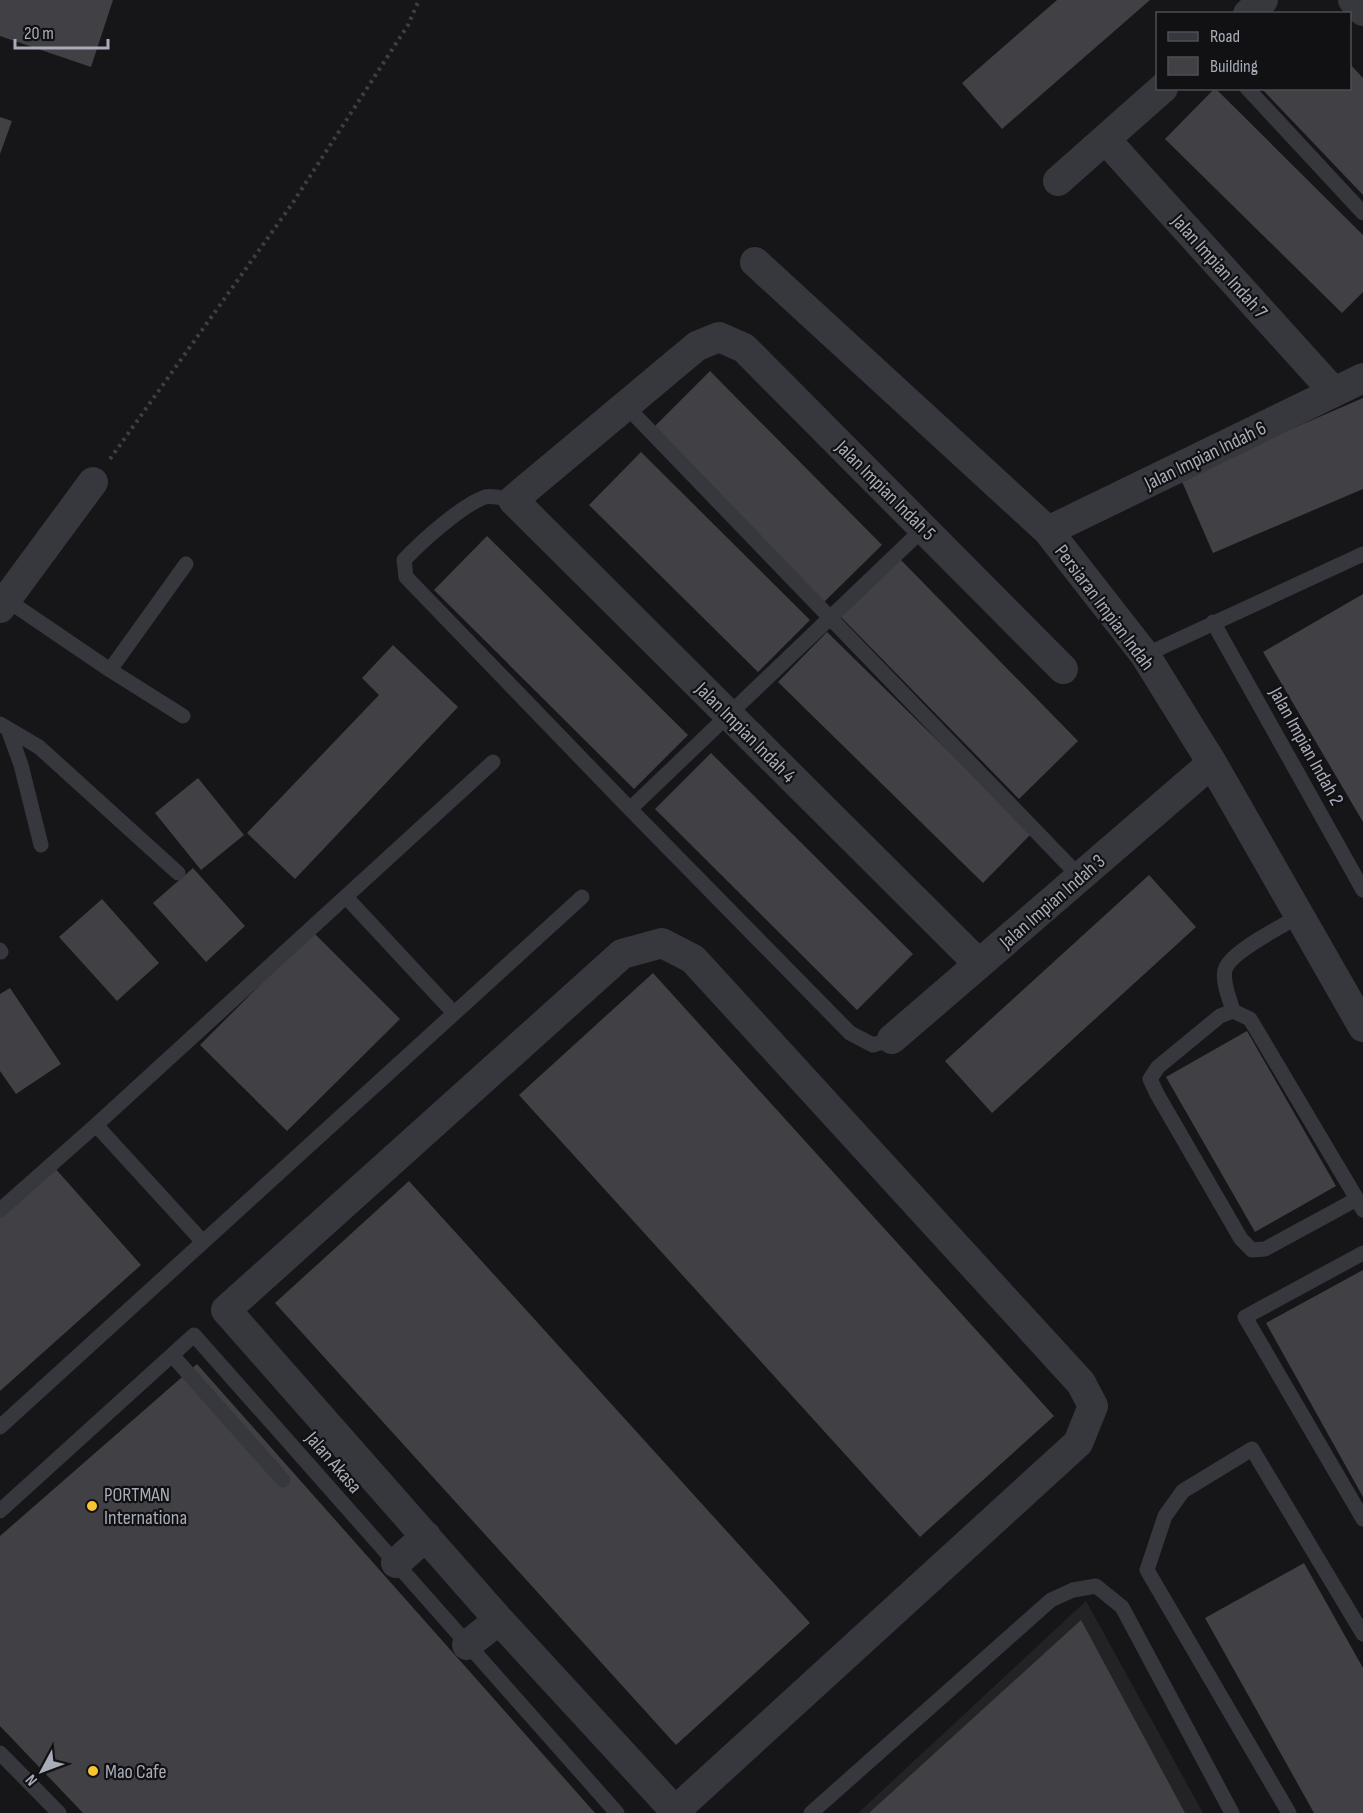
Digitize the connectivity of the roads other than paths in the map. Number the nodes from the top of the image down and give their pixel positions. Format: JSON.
{"nodes":[{"id":1,"x":1263,"y":0,"type":"edge"},
{"id":2,"x":1353,"y":0,"type":"edge"},
{"id":3,"x":1363,"y":11,"type":"edge"},
{"id":4,"x":1250,"y":12,"type":"edge"},
{"id":5,"x":1161,"y":90,"type":"edge"},
{"id":6,"x":1248,"y":90,"type":"edge"},
{"id":7,"x":1106,"y":140,"type":"junction"},
{"id":8,"x":1058,"y":181,"type":"dead end"},
{"id":9,"x":1363,"y":213,"type":"edge"},
{"id":10,"x":755,"y":262,"type":"dead end"},
{"id":11,"x":1363,"y":378,"type":"edge"},
{"id":12,"x":1334,"y":392,"type":"junction"},
{"id":13,"x":626,"y":406,"type":"junction"},
{"id":14,"x":93,"y":482,"type":"road end"},
{"id":15,"x":513,"y":500,"type":"junction"},
{"id":16,"x":924,"y":528,"type":"junction"},
{"id":17,"x":1048,"y":531,"type":"junction"},
{"id":18,"x":1363,"y":554,"type":"edge"},
{"id":19,"x":186,"y":564,"type":"dead end"},
{"id":20,"x":4,"y":604,"type":"edge"},
{"id":21,"x":830,"y":618,"type":"junction"},
{"id":22,"x":1213,"y":622,"type":"junction"},
{"id":23,"x":1144,"y":655,"type":"junction"},
{"id":24,"x":1063,"y":669,"type":"dead end"},
{"id":25,"x":110,"y":670,"type":"junction"},
{"id":26,"x":729,"y":715,"type":"junction"},
{"id":27,"x":183,"y":716,"type":"dead end"},
{"id":28,"x":4,"y":726,"type":"edge"},
{"id":29,"x":493,"y":762,"type":"dead end"},
{"id":30,"x":1212,"y":764,"type":"junction"},
{"id":31,"x":630,"y":809,"type":"junction"},
{"id":32,"x":41,"y":845,"type":"dead end"},
{"id":33,"x":178,"y":873,"type":"dead end"},
{"id":34,"x":1080,"y":877,"type":"junction"},
{"id":35,"x":1363,"y":890,"type":"edge"},
{"id":36,"x":346,"y":897,"type":"junction"},
{"id":37,"x":582,"y":897,"type":"dead end"},
{"id":38,"x":1299,"y":916,"type":"junction"},
{"id":39,"x":979,"y":964,"type":"junction"},
{"id":40,"x":1233,"y":1011,"type":"junction"},
{"id":41,"x":453,"y":1012,"type":"junction"},
{"id":42,"x":1363,"y":1027,"type":"edge"},
{"id":43,"x":892,"y":1039,"type":"joint"},
{"id":44,"x":96,"y":1125,"type":"junction"},
{"id":45,"x":1360,"y":1205,"type":"edge"},
{"id":46,"x":0,"y":1210,"type":"edge"},
{"id":47,"x":203,"y":1242,"type":"junction"},
{"id":48,"x":1363,"y":1253,"type":"edge"},
{"id":49,"x":172,"y":1355,"type":"junction"},
{"id":50,"x":0,"y":1427,"type":"edge"},
{"id":51,"x":283,"y":1480,"type":"dead end"},
{"id":52,"x":0,"y":1511,"type":"edge"},
{"id":53,"x":1363,"y":1520,"type":"edge"},
{"id":54,"x":426,"y":1536,"type":"junction"},
{"id":55,"x":396,"y":1563,"type":"junction"},
{"id":56,"x":499,"y":1620,"type":"junction"},
{"id":57,"x":1363,"y":1634,"type":"edge"},
{"id":58,"x":467,"y":1645,"type":"junction"},
{"id":59,"x":0,"y":1753,"type":"edge"},
{"id":60,"x":59,"y":1813,"type":"edge"},
{"id":61,"x":617,"y":1813,"type":"edge"},
{"id":62,"x":811,"y":1813,"type":"edge"},
{"id":63,"x":1232,"y":1813,"type":"edge"},
{"id":64,"x":1289,"y":1813,"type":"edge"}],
"edges":[{"from":1,"to":4,"type":"street"},
{"from":2,"to":3,"type":"street"},
{"from":5,"to":7,"type":"street"},
{"from":6,"to":9,"type":"lane"},
{"from":7,"to":8,"type":"street"},
{"from":7,"to":12,"type":"street","name":"Jalan Impian Indah 7"},
{"from":10,"to":17,"type":"street","name":"Persiaran Impian Indah"},
{"from":11,"to":12,"type":"street","name":"Jalan Impian Indah 6"},
{"from":12,"to":17,"type":"street","name":"Jalan Impian Indah 6"},
{"from":13,"to":15,"type":"street"},
{"from":13,"to":16,"type":"street","name":"Jalan Impian Indah 5"},
{"from":13,"to":21,"type":"lane"},
{"from":14,"to":20,"type":"street"},
{"from":15,"to":26,"type":"street","name":"Jalan Impian Indah 4"},
{"from":15,"to":31,"type":"lane"},
{"from":16,"to":21,"type":"lane"},
{"from":16,"to":24,"type":"street","name":"Jalan Impian Indah 5"},
{"from":17,"to":23,"type":"street","name":"Persiaran Impian Indah"},
{"from":18,"to":22,"type":"lane"},
{"from":19,"to":25,"type":"lane"},
{"from":20,"to":25,"type":"lane"},
{"from":21,"to":26,"type":"lane"},
{"from":21,"to":34,"type":"lane"},
{"from":22,"to":23,"type":"lane"},
{"from":22,"to":35,"type":"lane","name":"Jalan Impian Indah 2"},
{"from":23,"to":30,"type":"street","name":"Persiaran Impian Indah"},
{"from":25,"to":27,"type":"lane"},
{"from":26,"to":31,"type":"lane"},
{"from":26,"to":39,"type":"street","name":"Jalan Impian Indah 4"},
{"from":28,"to":32,"type":"lane"},
{"from":28,"to":33,"type":"lane"},
{"from":29,"to":36,"type":"lane"},
{"from":30,"to":34,"type":"street","name":"Jalan Impian Indah 3"},
{"from":30,"to":38,"type":"street","name":"Persiaran Impian Indah"},
{"from":31,"to":43,"type":"lane"},
{"from":34,"to":39,"type":"street","name":"Jalan Impian Indah 3"},
{"from":36,"to":41,"type":"lane"},
{"from":36,"to":44,"type":"lane"},
{"from":37,"to":41,"type":"lane"},
{"from":38,"to":40,"type":"lane"},
{"from":38,"to":42,"type":"street","name":"Persiaran Impian Indah"},
{"from":39,"to":43,"type":"street","name":"Jalan Impian Indah 3"},
{"from":40,"to":45,"type":"lane"},
{"from":40,"to":45,"type":"lane"},
{"from":41,"to":47,"type":"lane"},
{"from":44,"to":46,"type":"lane"},
{"from":44,"to":47,"type":"lane"},
{"from":47,"to":50,"type":"lane"},
{"from":48,"to":53,"type":"lane"},
{"from":49,"to":51,"type":"lane"},
{"from":49,"to":52,"type":"lane","name":"Jalan Akasa"},
{"from":49,"to":55,"type":"lane","name":"Jalan Akasa"},
{"from":54,"to":55,"type":"street"},
{"from":54,"to":56,"type":"street"},
{"from":54,"to":56,"type":"street"},
{"from":55,"to":58,"type":"lane","name":"Jalan Akasa"},
{"from":56,"to":58,"type":"street"},
{"from":57,"to":64,"type":"lane"},
{"from":58,"to":61,"type":"lane","name":"Jalan Akasa"},
{"from":59,"to":60,"type":"lane"},
{"from":62,"to":63,"type":"lane"}]}
